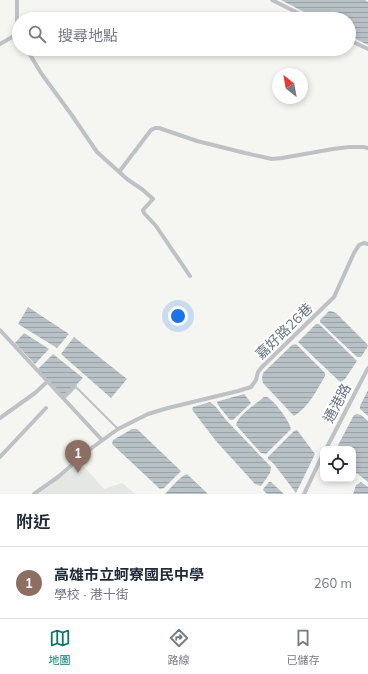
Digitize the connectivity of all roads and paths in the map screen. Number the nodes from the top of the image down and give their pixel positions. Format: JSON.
{"nodes":[{"id":1,"x":17,"y":0,"type":"edge"},
{"id":2,"x":272,"y":0,"type":"edge"},
{"id":3,"x":17,"y":12,"type":"edge"},
{"id":4,"x":296,"y":12,"type":"edge"},
{"id":5,"x":12,"y":37,"type":"edge"},
{"id":6,"x":0,"y":44,"type":"edge"},
{"id":7,"x":356,"y":44,"type":"edge"},
{"id":8,"x":368,"y":50,"type":"edge"},
{"id":9,"x":31,"y":56,"type":"edge"},
{"id":10,"x":368,"y":148,"type":"edge"},
{"id":11,"x":119,"y":172,"type":"junction"},
{"id":12,"x":368,"y":244,"type":"edge"},
{"id":13,"x":190,"y":276,"type":"dead end"},
{"id":14,"x":0,"y":330,"type":"edge"},
{"id":15,"x":368,"y":368,"type":"edge"},
{"id":16,"x":48,"y":382,"type":"junction"},
{"id":17,"x":75,"y":386,"type":"joint"},
{"id":18,"x":63,"y":398,"type":"junction"},
{"id":19,"x":46,"y":408,"type":"dead end"},
{"id":20,"x":0,"y":418,"type":"edge"},
{"id":21,"x":118,"y":429,"type":"junction"},
{"id":22,"x":101,"y":441,"type":"junction"},
{"id":23,"x":328,"y":446,"type":"edge"},
{"id":24,"x":0,"y":457,"type":"edge"},
{"id":25,"x":320,"y":460,"type":"edge"},
{"id":26,"x":34,"y":494,"type":"edge"},
{"id":27,"x":304,"y":494,"type":"edge"}],
"edges":[{"from":1,"to":3,"type":"street"},
{"from":2,"to":4,"type":"street"},
{"from":5,"to":6,"type":"street"},
{"from":7,"to":8,"type":"street"},
{"from":9,"to":11,"type":"street"},
{"from":10,"to":11,"type":"street"},
{"from":11,"to":13,"type":"street"},
{"from":12,"to":21,"type":"street","name":"嘉好路26巷"},
{"from":14,"to":16,"type":"street"},
{"from":15,"to":23,"type":"street","name":"通港路"},
{"from":16,"to":18,"type":"street"},
{"from":16,"to":20,"type":"street"},
{"from":17,"to":18,"type":"street"},
{"from":17,"to":21,"type":"lane"},
{"from":18,"to":22,"type":"street"},
{"from":19,"to":24,"type":"street"},
{"from":21,"to":22,"type":"street","name":"嘉好路26巷"},
{"from":22,"to":26,"type":"street","name":"嘉好路26巷"},
{"from":25,"to":27,"type":"street"}]}
